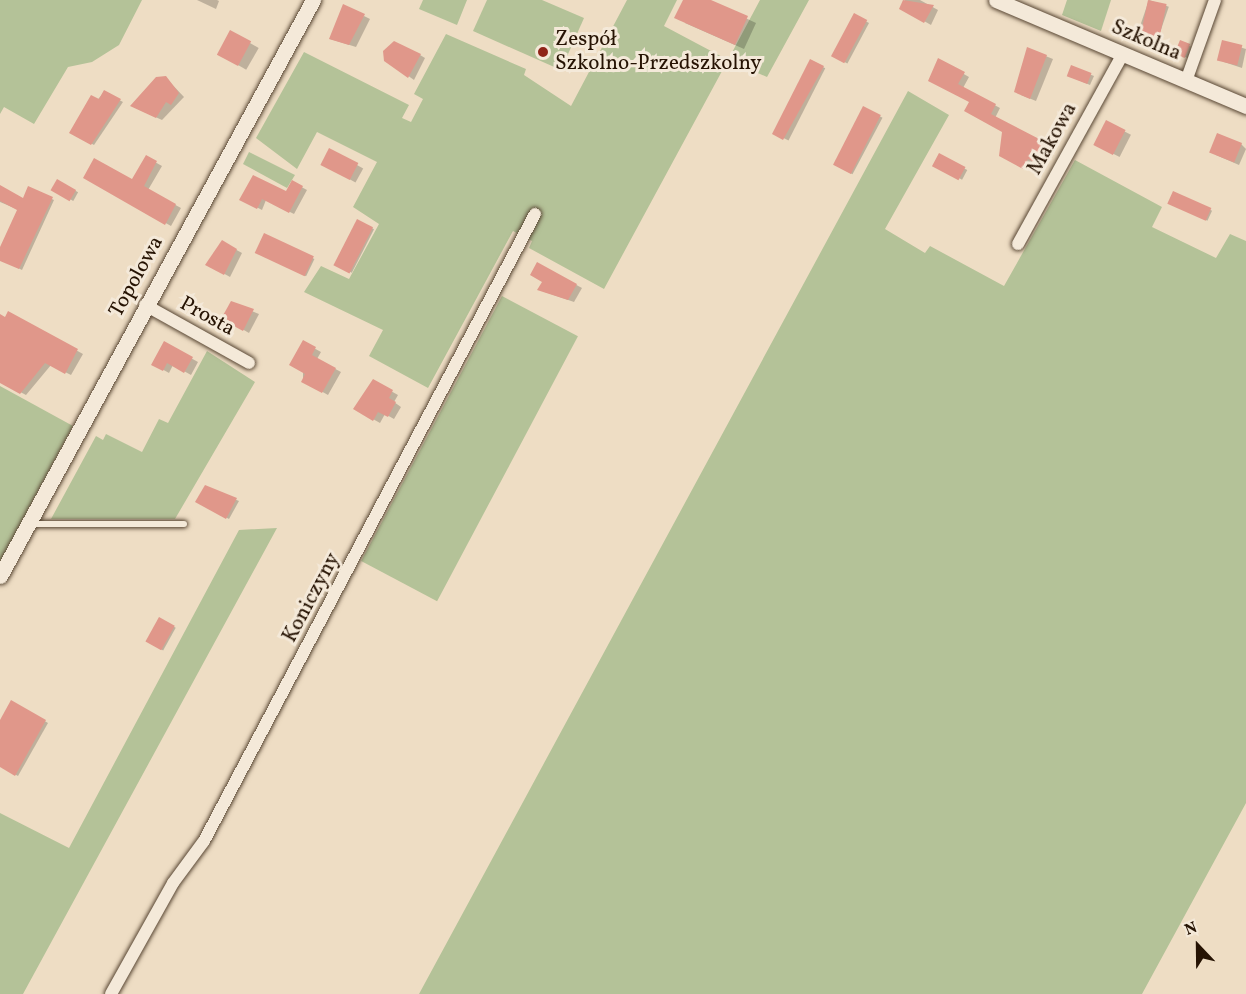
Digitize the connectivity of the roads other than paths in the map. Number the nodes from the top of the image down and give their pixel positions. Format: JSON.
{"nodes":[{"id":1,"x":313,"y":0,"type":"edge"},
{"id":2,"x":996,"y":0,"type":"edge"},
{"id":3,"x":1215,"y":0,"type":"edge"},
{"id":4,"x":1123,"y":54,"type":"junction"},
{"id":5,"x":1186,"y":81,"type":"junction"},
{"id":6,"x":1246,"y":106,"type":"edge"},
{"id":7,"x":535,"y":214,"type":"dead end"},
{"id":8,"x":1018,"y":244,"type":"dead end"},
{"id":9,"x":145,"y":306,"type":"junction"},
{"id":10,"x":249,"y":363,"type":"dead end"},
{"id":11,"x":28,"y":524,"type":"junction"},
{"id":12,"x":184,"y":525,"type":"dead end"},
{"id":13,"x":0,"y":576,"type":"edge"},
{"id":14,"x":111,"y":994,"type":"edge"}],
"edges":[{"from":1,"to":9,"type":"street","name":"Topolowa"},
{"from":2,"to":4,"type":"street","name":"Szkolna"},
{"from":3,"to":5,"type":"street"},
{"from":4,"to":5,"type":"street","name":"Szkolna"},
{"from":4,"to":8,"type":"street","name":"Makowa"},
{"from":5,"to":6,"type":"street","name":"Szkolna"},
{"from":7,"to":14,"type":"street","name":"Koniczyny"},
{"from":9,"to":10,"type":"street","name":"Prosta"},
{"from":9,"to":11,"type":"street","name":"Topolowa"},
{"from":11,"to":12,"type":"lane"},
{"from":11,"to":13,"type":"street","name":"Topolowa"}]}
